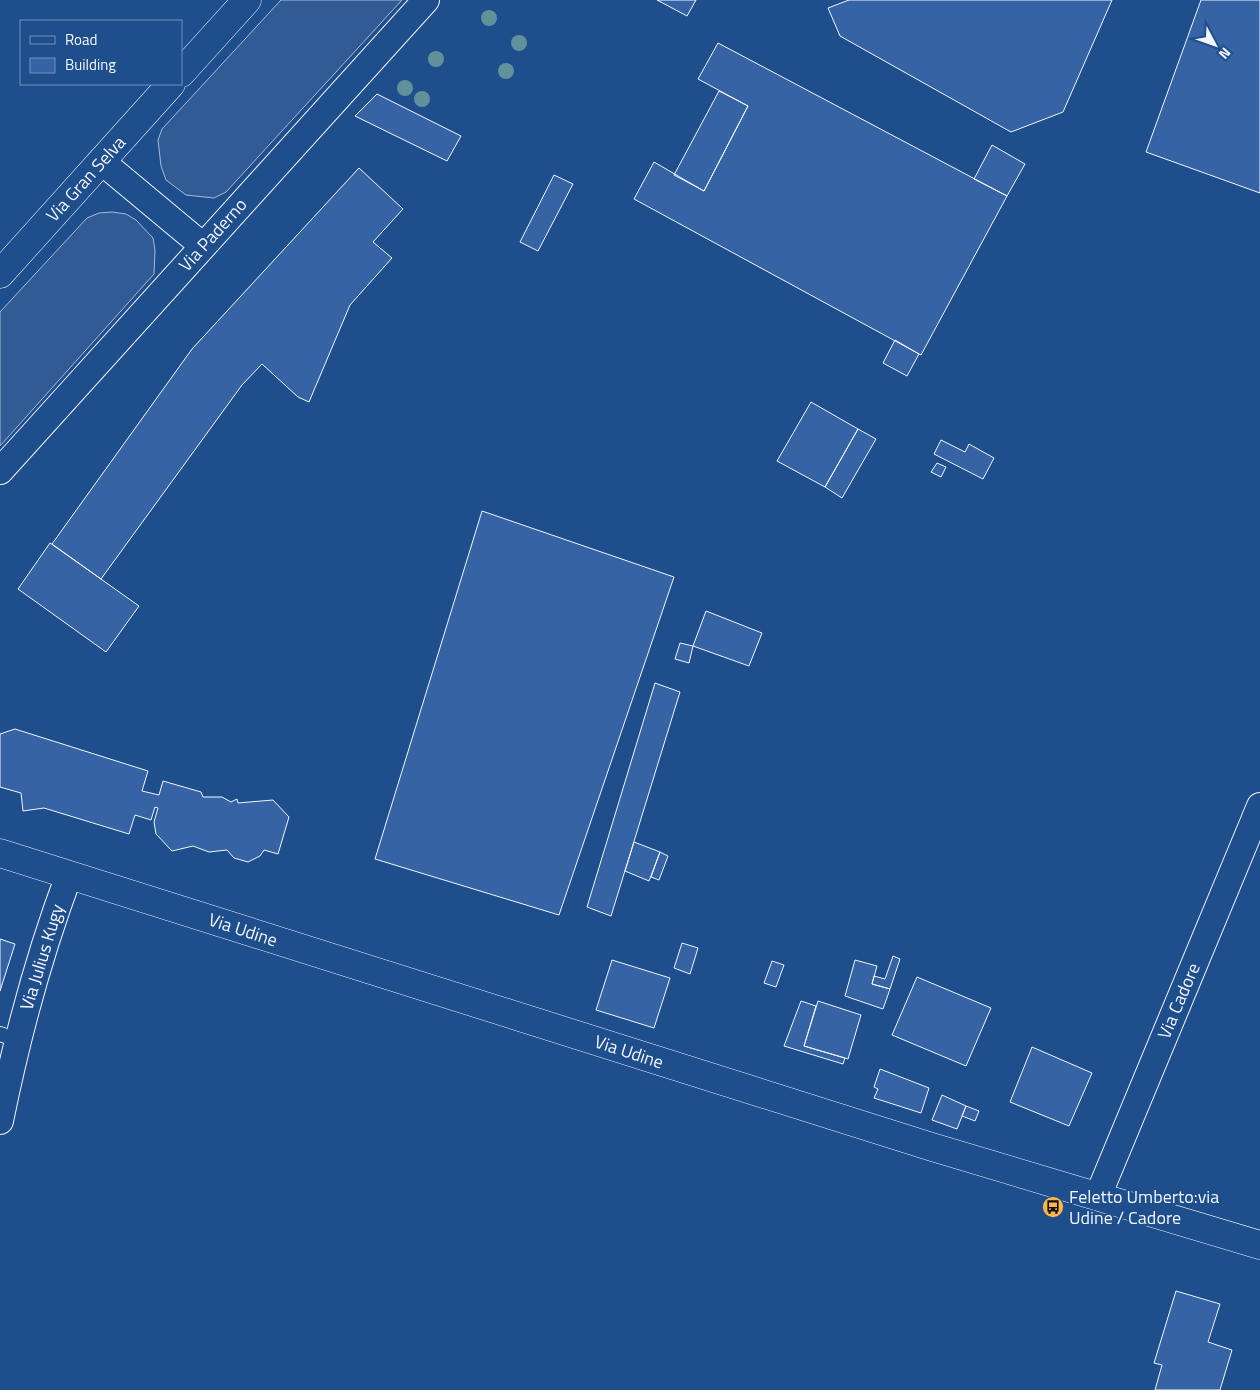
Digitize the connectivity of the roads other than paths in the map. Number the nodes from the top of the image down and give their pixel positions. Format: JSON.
{"nodes":[{"id":1,"x":247,"y":0,"type":"edge"},
{"id":2,"x":426,"y":0,"type":"edge"},
{"id":3,"x":182,"y":72,"type":"edge"},
{"id":4,"x":170,"y":85,"type":"edge"},
{"id":5,"x":102,"y":161,"type":"junction"},
{"id":6,"x":203,"y":246,"type":"junction"},
{"id":7,"x":0,"y":274,"type":"edge"},
{"id":8,"x":0,"y":471,"type":"edge"},
{"id":9,"x":1260,"y":806,"type":"edge"},
{"id":10,"x":0,"y":853,"type":"edge"},
{"id":11,"x":69,"y":875,"type":"junction"},
{"id":12,"x":9,"y":1037,"type":"edge"},
{"id":13,"x":0,"y":1121,"type":"edge"},
{"id":14,"x":1098,"y":1196,"type":"junction"},
{"id":15,"x":1260,"y":1245,"type":"edge"}],
"edges":[{"from":1,"to":3,"type":"street"},
{"from":2,"to":6,"type":"street","name":"Via Paderno"},
{"from":4,"to":5,"type":"street","name":"Via Gran Selva"},
{"from":5,"to":6,"type":"street"},
{"from":5,"to":7,"type":"street","name":"Via Gran Selva"},
{"from":6,"to":8,"type":"street","name":"Via Paderno"},
{"from":9,"to":14,"type":"street","name":"Via Cadore"},
{"from":10,"to":11,"type":"street","name":"Via Udine"},
{"from":11,"to":12,"type":"street","name":"Via Julius Kugy"},
{"from":11,"to":14,"type":"street","name":"Via Udine"},
{"from":12,"to":13,"type":"street","name":"Via Julius Kugy"},
{"from":14,"to":15,"type":"street","name":"Via Udine"}]}
